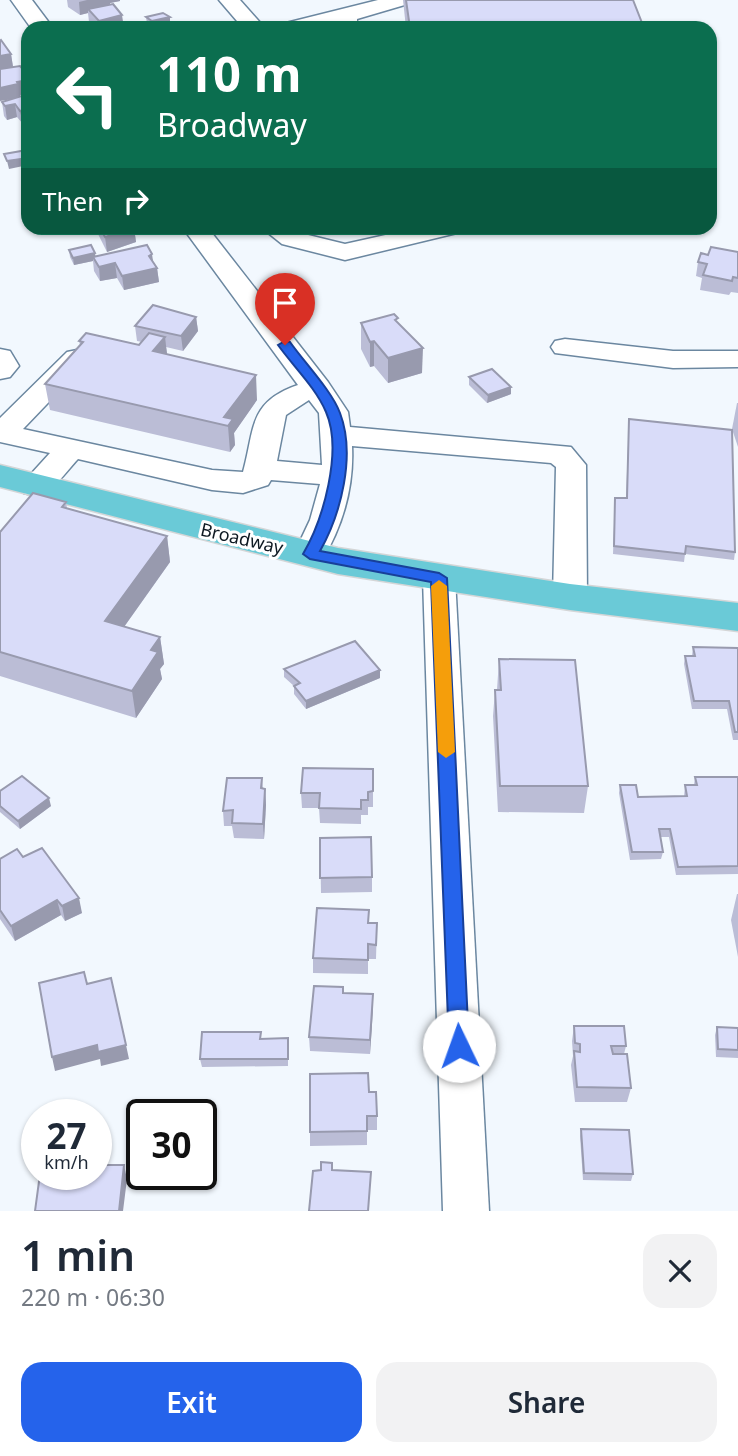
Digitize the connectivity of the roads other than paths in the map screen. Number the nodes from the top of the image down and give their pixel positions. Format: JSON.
{"nodes":[{"id":1,"x":21,"y":0,"type":"edge"},
{"id":2,"x":229,"y":0,"type":"edge"},
{"id":3,"x":401,"y":0,"type":"edge"},
{"id":4,"x":37,"y":21,"type":"edge"},
{"id":5,"x":248,"y":21,"type":"edge"},
{"id":6,"x":348,"y":21,"type":"edge"},
{"id":7,"x":200,"y":235,"type":"edge"},
{"id":8,"x":285,"y":235,"type":"edge"},
{"id":9,"x":418,"y":235,"type":"edge"},
{"id":10,"x":565,"y":348,"type":"dead end"},
{"id":11,"x":81,"y":354,"type":"edge"},
{"id":12,"x":0,"y":357,"type":"edge"},
{"id":13,"x":738,"y":359,"type":"edge"},
{"id":14,"x":0,"y":371,"type":"edge"},
{"id":15,"x":318,"y":388,"type":"junction"},
{"id":16,"x":252,"y":390,"type":"edge"},
{"id":17,"x":284,"y":401,"type":"junction"},
{"id":18,"x":1,"y":433,"type":"edge"},
{"id":19,"x":338,"y":436,"type":"junction"},
{"id":20,"x":71,"y":449,"type":"junction"},
{"id":21,"x":260,"y":469,"type":"junction"},
{"id":22,"x":0,"y":476,"type":"edge"},
{"id":23,"x":338,"y":476,"type":"junction"},
{"id":24,"x":35,"y":486,"type":"junction"},
{"id":25,"x":310,"y":554,"type":"junction"},
{"id":26,"x":439,"y":578,"type":"junction"},
{"id":27,"x":570,"y":597,"type":"junction"},
{"id":28,"x":738,"y":617,"type":"edge"},
{"id":29,"x":466,"y":1211,"type":"edge"}],
"edges":[{"from":1,"to":4,"type":"street"},
{"from":2,"to":5,"type":"street"},
{"from":3,"to":6,"type":"street"},
{"from":7,"to":15,"type":"street"},
{"from":8,"to":9,"type":"street"},
{"from":10,"to":13,"type":"street"},
{"from":11,"to":18,"type":"street"},
{"from":12,"to":14,"type":"lane"},
{"from":15,"to":17,"type":"street"},
{"from":15,"to":19,"type":"street"},
{"from":16,"to":17,"type":"street"},
{"from":17,"to":21,"type":"street"},
{"from":18,"to":20,"type":"street"},
{"from":19,"to":23,"type":"street"},
{"from":19,"to":27,"type":"street"},
{"from":20,"to":21,"type":"street"},
{"from":20,"to":24,"type":"street"},
{"from":21,"to":23,"type":"street"},
{"from":22,"to":24,"type":"main road","name":"Broadway"},
{"from":23,"to":25,"type":"street"},
{"from":24,"to":25,"type":"main road","name":"Broadway"},
{"from":25,"to":26,"type":"main road","name":"Broadway"},
{"from":26,"to":27,"type":"main road","name":"Broadway"},
{"from":26,"to":29,"type":"street"},
{"from":27,"to":28,"type":"main road","name":"Broadway"}]}
